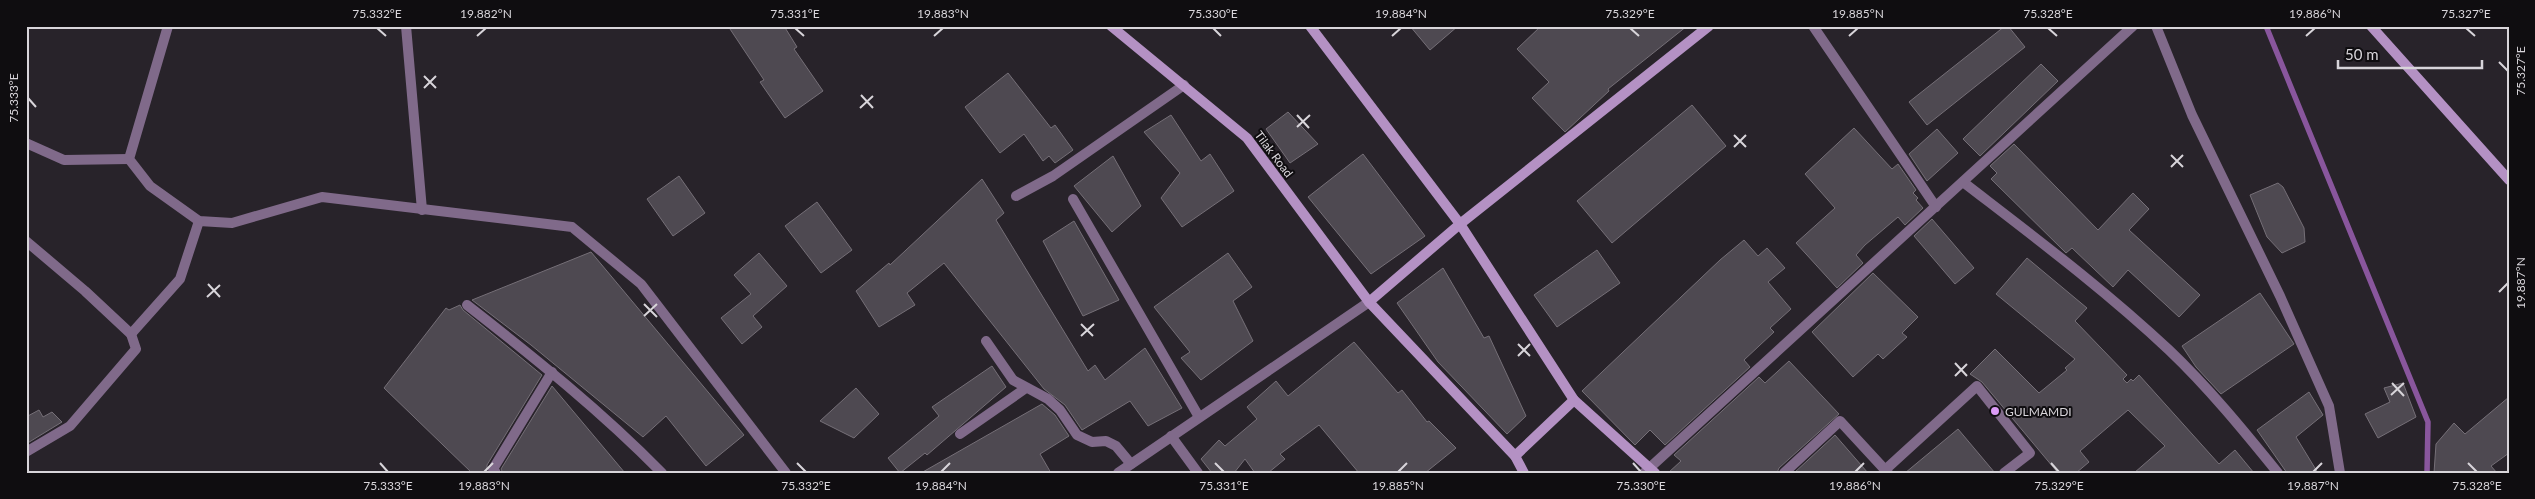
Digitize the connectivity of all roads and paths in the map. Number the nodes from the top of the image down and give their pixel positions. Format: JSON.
{"nodes":[{"id":1,"x":168,"y":26,"type":"edge"},
{"id":2,"x":406,"y":26,"type":"edge"},
{"id":3,"x":1111,"y":26,"type":"edge"},
{"id":4,"x":1310,"y":26,"type":"edge"},
{"id":5,"x":1709,"y":26,"type":"edge"},
{"id":6,"x":1813,"y":26,"type":"edge"},
{"id":7,"x":2133,"y":26,"type":"edge"},
{"id":8,"x":2156,"y":26,"type":"edge"},
{"id":9,"x":2372,"y":26,"type":"edge"},
{"id":10,"x":1184,"y":84,"type":"junction"},
{"id":11,"x":26,"y":143,"type":"edge"},
{"id":12,"x":129,"y":159,"type":"junction"},
{"id":13,"x":2509,"y":180,"type":"edge"},
{"id":14,"x":1963,"y":182,"type":"junction"},
{"id":15,"x":1016,"y":196,"type":"dead end"},
{"id":16,"x":1074,"y":199,"type":"dead end"},
{"id":17,"x":1936,"y":207,"type":"junction"},
{"id":18,"x":422,"y":210,"type":"junction"},
{"id":19,"x":199,"y":221,"type":"junction"},
{"id":20,"x":1460,"y":224,"type":"junction"},
{"id":21,"x":26,"y":241,"type":"edge"},
{"id":22,"x":1369,"y":302,"type":"junction"},
{"id":23,"x":467,"y":305,"type":"dead end"},
{"id":24,"x":131,"y":334,"type":"junction"},
{"id":25,"x":986,"y":341,"type":"dead end"},
{"id":26,"x":552,"y":372,"type":"junction"},
{"id":27,"x":1026,"y":388,"type":"junction"},
{"id":28,"x":1574,"y":400,"type":"junction"},
{"id":29,"x":1199,"y":417,"type":"junction"},
{"id":30,"x":960,"y":434,"type":"dead end"},
{"id":31,"x":1171,"y":436,"type":"junction"},
{"id":32,"x":26,"y":452,"type":"edge"},
{"id":33,"x":1515,"y":456,"type":"junction"},
{"id":34,"x":1131,"y":464,"type":"junction"},
{"id":35,"x":1650,"y":471,"type":"edge"},
{"id":36,"x":1886,"y":471,"type":"edge"},
{"id":37,"x":496,"y":473,"type":"edge"},
{"id":38,"x":662,"y":473,"type":"edge"},
{"id":39,"x":786,"y":473,"type":"edge"},
{"id":40,"x":1118,"y":473,"type":"edge"},
{"id":41,"x":1198,"y":473,"type":"edge"},
{"id":42,"x":1524,"y":473,"type":"edge"},
{"id":43,"x":1784,"y":473,"type":"edge"},
{"id":44,"x":2004,"y":473,"type":"edge"},
{"id":45,"x":2278,"y":473,"type":"edge"},
{"id":46,"x":2340,"y":473,"type":"edge"}],
"edges":[{"from":1,"to":12,"type":"street"},
{"from":2,"to":18,"type":"street"},
{"from":3,"to":10,"type":"street","name":"Tilak Road"},
{"from":4,"to":20,"type":"street"},
{"from":5,"to":20,"type":"street"},
{"from":6,"to":17,"type":"street"},
{"from":7,"to":14,"type":"street"},
{"from":8,"to":46,"type":"street"},
{"from":9,"to":13,"type":"street"},
{"from":10,"to":15,"type":"street"},
{"from":10,"to":22,"type":"street","name":"Tilak Road"},
{"from":11,"to":12,"type":"street"},
{"from":12,"to":19,"type":"street"},
{"from":14,"to":17,"type":"street"},
{"from":14,"to":45,"type":"street"},
{"from":16,"to":29,"type":"street"},
{"from":17,"to":35,"type":"street"},
{"from":18,"to":19,"type":"street"},
{"from":18,"to":39,"type":"street"},
{"from":19,"to":24,"type":"street"},
{"from":20,"to":22,"type":"street"},
{"from":20,"to":28,"type":"street"},
{"from":21,"to":24,"type":"street"},
{"from":22,"to":29,"type":"street"},
{"from":22,"to":33,"type":"street","name":"Tilak Road"},
{"from":23,"to":26,"type":"street"},
{"from":24,"to":32,"type":"street"},
{"from":25,"to":27,"type":"street"},
{"from":26,"to":37,"type":"street"},
{"from":26,"to":38,"type":"street"},
{"from":27,"to":30,"type":"street"},
{"from":27,"to":34,"type":"street"},
{"from":28,"to":33,"type":"street"},
{"from":28,"to":35,"type":"street"},
{"from":29,"to":31,"type":"street"},
{"from":31,"to":34,"type":"street"},
{"from":31,"to":41,"type":"street"},
{"from":33,"to":42,"type":"street","name":"Tilak Road"},
{"from":34,"to":40,"type":"street"},
{"from":36,"to":43,"type":"street"},
{"from":36,"to":44,"type":"street"}]}
